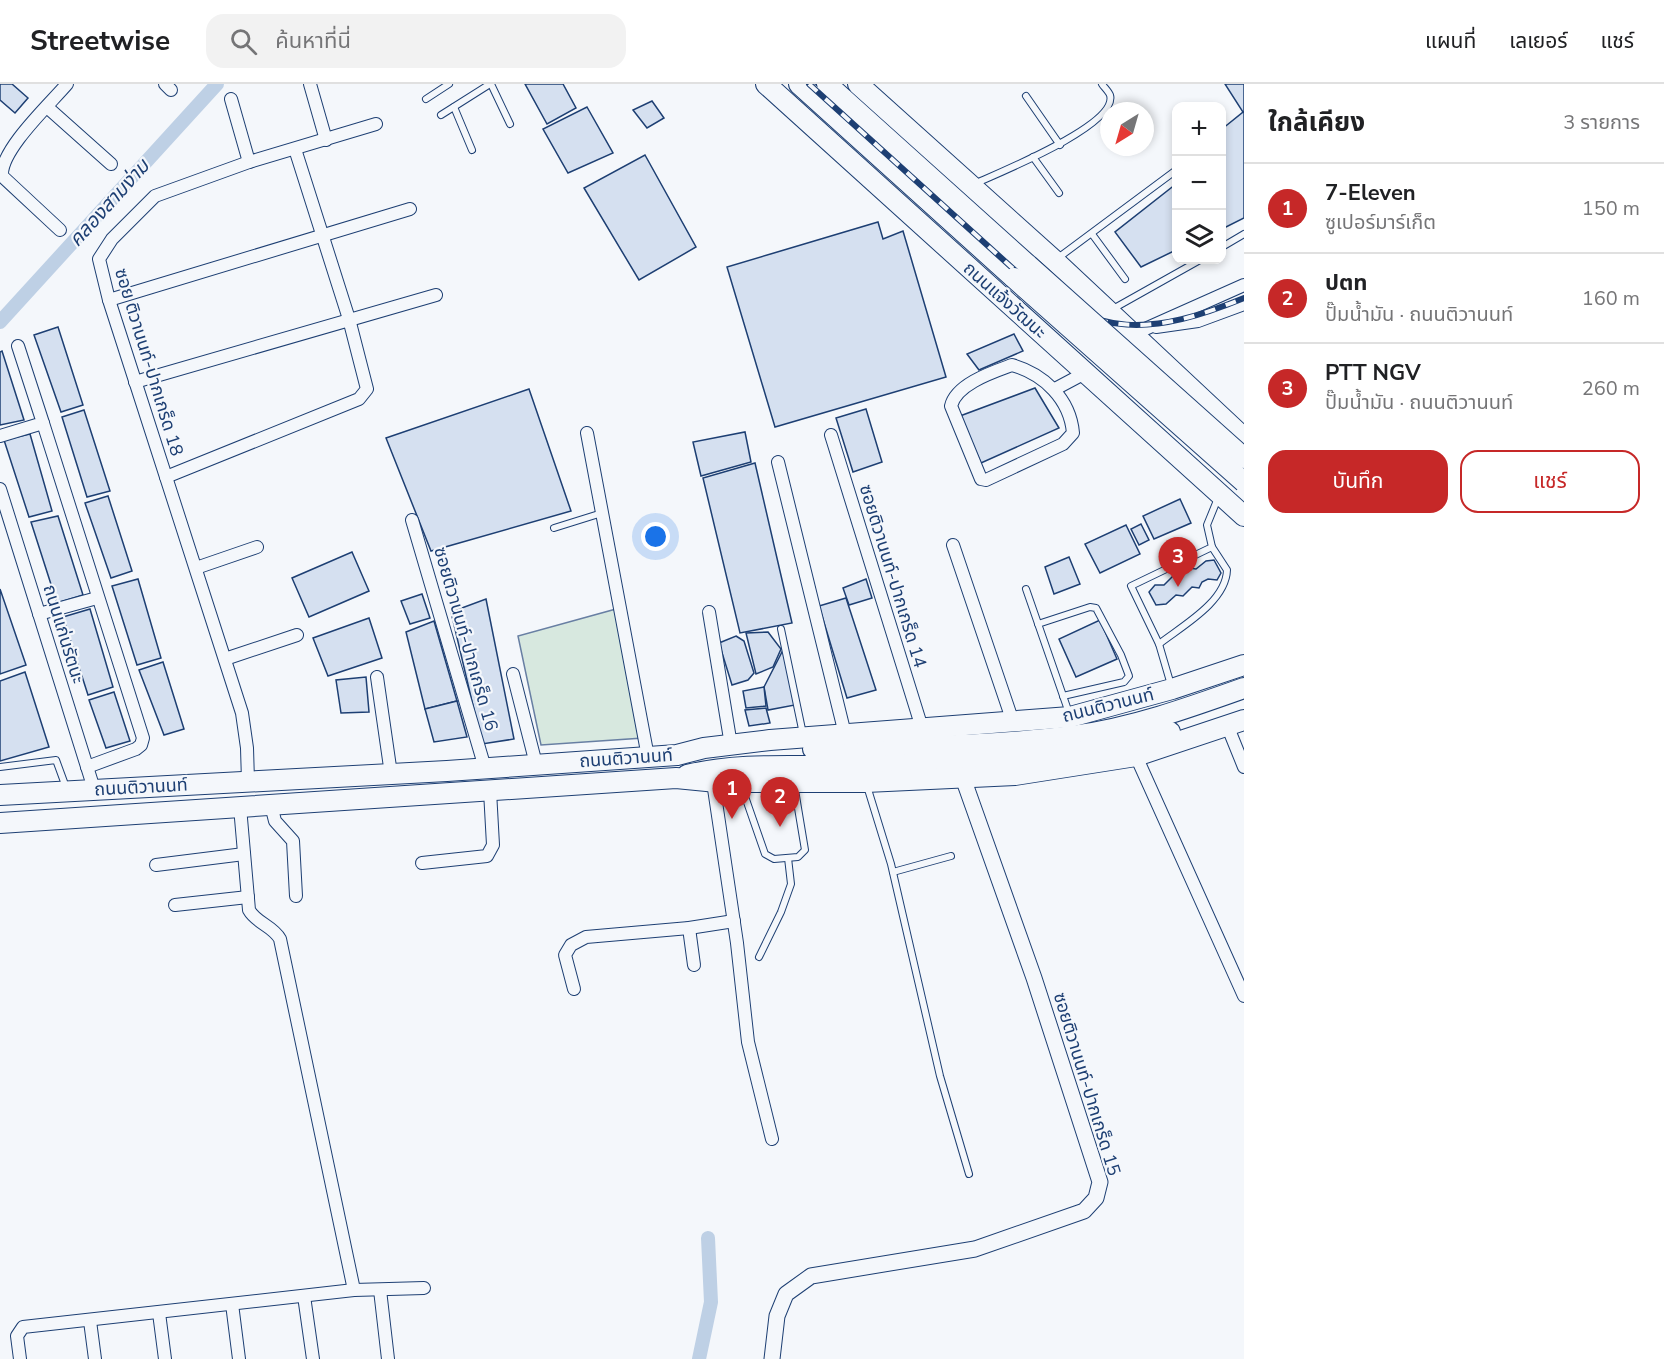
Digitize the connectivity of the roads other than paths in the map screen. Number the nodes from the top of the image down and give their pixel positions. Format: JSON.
{"nodes":[{"id":1,"x":68,"y":84,"type":"edge"},
{"id":2,"x":310,"y":84,"type":"edge"},
{"id":3,"x":449,"y":84,"type":"edge"},
{"id":4,"x":490,"y":84,"type":"edge"},
{"id":5,"x":766,"y":84,"type":"edge"},
{"id":6,"x":799,"y":84,"type":"edge"},
{"id":7,"x":827,"y":84,"type":"edge"},
{"id":8,"x":858,"y":84,"type":"edge"},
{"id":9,"x":1102,"y":84,"type":"edge"},
{"id":10,"x":1026,"y":96,"type":"dead end"},
{"id":11,"x":231,"y":99,"type":"dead end"},
{"id":12,"x":426,"y":99,"type":"dead end"},
{"id":13,"x":47,"y":107,"type":"junction"},
{"id":14,"x":454,"y":107,"type":"junction"},
{"id":15,"x":441,"y":115,"type":"dead end"},
{"id":16,"x":376,"y":124,"type":"dead end"},
{"id":17,"x":510,"y":124,"type":"dead end"},
{"id":18,"x":326,"y":140,"type":"junction"},
{"id":19,"x":1060,"y":145,"type":"junction"},
{"id":20,"x":295,"y":149,"type":"junction"},
{"id":21,"x":471,"y":150,"type":"dead end"},
{"id":22,"x":1033,"y":157,"type":"junction"},
{"id":23,"x":249,"y":162,"type":"junction"},
{"id":24,"x":111,"y":164,"type":"dead end"},
{"id":25,"x":1172,"y":173,"type":"edge"},
{"id":26,"x":970,"y":185,"type":"junction"},
{"id":27,"x":1059,"y":193,"type":"dead end"},
{"id":28,"x":410,"y":209,"type":"dead end"},
{"id":29,"x":60,"y":230,"type":"dead end"},
{"id":30,"x":1092,"y":234,"type":"junction"},
{"id":31,"x":1244,"y":234,"type":"edge"},
{"id":32,"x":323,"y":237,"type":"junction"},
{"id":33,"x":1226,"y":244,"type":"edge"},
{"id":34,"x":1055,"y":261,"type":"junction"},
{"id":35,"x":1193,"y":264,"type":"edge"},
{"id":36,"x":1021,"y":272,"type":"junction"},
{"id":37,"x":1125,"y":279,"type":"dead end"},
{"id":38,"x":1244,"y":285,"type":"edge"},
{"id":39,"x":436,"y":295,"type":"dead end"},
{"id":40,"x":109,"y":300,"type":"junction"},
{"id":41,"x":1244,"y":304,"type":"edge"},
{"id":42,"x":1109,"y":311,"type":"junction"},
{"id":43,"x":350,"y":319,"type":"junction"},
{"id":44,"x":1140,"y":331,"type":"junction"},
{"id":45,"x":18,"y":345,"type":"dead end"},
{"id":46,"x":1085,"y":373,"type":"junction"},
{"id":47,"x":135,"y":382,"type":"junction"},
{"id":48,"x":1055,"y":389,"type":"junction"},
{"id":49,"x":1210,"y":407,"type":"junction"},
{"id":50,"x":43,"y":423,"type":"junction"},
{"id":51,"x":1240,"y":427,"type":"edge"},
{"id":52,"x":586,"y":433,"type":"dead end"},
{"id":53,"x":831,"y":435,"type":"dead end"},
{"id":54,"x":0,"y":436,"type":"edge"},
{"id":55,"x":1175,"y":454,"type":"junction"},
{"id":56,"x":1244,"y":458,"type":"edge"},
{"id":57,"x":778,"y":462,"type":"dead end"},
{"id":58,"x":166,"y":477,"type":"junction"},
{"id":59,"x":1244,"y":482,"type":"edge"},
{"id":60,"x":0,"y":489,"type":"edge"},
{"id":61,"x":1221,"y":495,"type":"junction"},
{"id":62,"x":602,"y":513,"type":"junction"},
{"id":63,"x":1244,"y":516,"type":"edge"},
{"id":64,"x":412,"y":520,"type":"dead end"},
{"id":65,"x":554,"y":528,"type":"dead end"},
{"id":66,"x":953,"y":545,"type":"dead end"},
{"id":67,"x":257,"y":547,"type":"dead end"},
{"id":68,"x":1212,"y":547,"type":"junction"},
{"id":69,"x":196,"y":568,"type":"junction"},
{"id":70,"x":1026,"y":589,"type":"dead end"},
{"id":71,"x":97,"y":598,"type":"junction"},
{"id":72,"x":709,"y":612,"type":"dead end"},
{"id":73,"x":39,"y":614,"type":"junction"},
{"id":74,"x":1038,"y":624,"type":"junction"},
{"id":75,"x":781,"y":629,"type":"dead end"},
{"id":76,"x":297,"y":635,"type":"dead end"},
{"id":77,"x":1159,"y":644,"type":"junction"},
{"id":78,"x":225,"y":659,"type":"junction"},
{"id":79,"x":1244,"y":665,"type":"edge"},
{"id":80,"x":513,"y":674,"type":"dead end"},
{"id":81,"x":377,"y":677,"type":"dead end"},
{"id":82,"x":1244,"y":688,"type":"edge"},
{"id":83,"x":1172,"y":689,"type":"junction"},
{"id":84,"x":1063,"y":696,"type":"junction"},
{"id":85,"x":1244,"y":706,"type":"edge"},
{"id":86,"x":1070,"y":717,"type":"junction"},
{"id":87,"x":1013,"y":722,"type":"junction"},
{"id":88,"x":1235,"y":722,"type":"edge"},
{"id":89,"x":922,"y":728,"type":"junction"},
{"id":90,"x":845,"y":734,"type":"junction"},
{"id":91,"x":804,"y":738,"type":"junction"},
{"id":92,"x":731,"y":745,"type":"junction"},
{"id":93,"x":677,"y":755,"type":"junction"},
{"id":94,"x":1136,"y":756,"type":"junction"},
{"id":95,"x":648,"y":757,"type":"junction"},
{"id":96,"x":537,"y":764,"type":"junction"},
{"id":97,"x":87,"y":767,"type":"junction"},
{"id":98,"x":1244,"y":767,"type":"edge"},
{"id":99,"x":0,"y":768,"type":"edge"},
{"id":100,"x":485,"y":768,"type":"junction"},
{"id":101,"x":390,"y":774,"type":"junction"},
{"id":102,"x":675,"y":778,"type":"junction"},
{"id":103,"x":963,"y":778,"type":"junction"},
{"id":104,"x":248,"y":781,"type":"junction"},
{"id":105,"x":713,"y":782,"type":"junction"},
{"id":106,"x":740,"y":782,"type":"junction"},
{"id":107,"x":866,"y":782,"type":"junction"},
{"id":108,"x":794,"y":783,"type":"junction"},
{"id":109,"x":94,"y":789,"type":"junction"},
{"id":110,"x":67,"y":791,"type":"junction"},
{"id":111,"x":490,"y":791,"type":"junction"},
{"id":112,"x":0,"y":795,"type":"edge"},
{"id":113,"x":271,"y":805,"type":"junction"},
{"id":114,"x":240,"y":807,"type":"junction"},
{"id":115,"x":0,"y":823,"type":"edge"},
{"id":116,"x":244,"y":854,"type":"junction"},
{"id":117,"x":951,"y":856,"type":"dead end"},
{"id":118,"x":788,"y":858,"type":"junction"},
{"id":119,"x":422,"y":863,"type":"dead end"},
{"id":120,"x":156,"y":865,"type":"dead end"},
{"id":121,"x":893,"y":872,"type":"junction"},
{"id":122,"x":296,"y":896,"type":"dead end"},
{"id":123,"x":248,"y":897,"type":"junction"},
{"id":124,"x":175,"y":905,"type":"dead end"},
{"id":125,"x":734,"y":921,"type":"junction"},
{"id":126,"x":689,"y":928,"type":"junction"},
{"id":127,"x":759,"y":957,"type":"dead end"},
{"id":128,"x":694,"y":965,"type":"dead end"},
{"id":129,"x":574,"y":989,"type":"dead end"},
{"id":130,"x":1244,"y":996,"type":"edge"},
{"id":131,"x":772,"y":1139,"type":"dead end"},
{"id":132,"x":969,"y":1174,"type":"dead end"},
{"id":133,"x":424,"y":1288,"type":"dead end"},
{"id":134,"x":354,"y":1290,"type":"junction"},
{"id":135,"x":380,"y":1290,"type":"junction"},
{"id":136,"x":304,"y":1296,"type":"junction"},
{"id":137,"x":232,"y":1304,"type":"junction"},
{"id":138,"x":159,"y":1313,"type":"junction"},
{"id":139,"x":90,"y":1321,"type":"junction"},
{"id":140,"x":20,"y":1359,"type":"edge"},
{"id":141,"x":95,"y":1359,"type":"edge"},
{"id":142,"x":165,"y":1359,"type":"edge"},
{"id":143,"x":239,"y":1359,"type":"edge"},
{"id":144,"x":313,"y":1359,"type":"edge"},
{"id":145,"x":388,"y":1359,"type":"edge"},
{"id":146,"x":772,"y":1359,"type":"edge"}],
"edges":[{"from":1,"to":13,"type":"street"},
{"from":2,"to":18,"type":"street"},
{"from":3,"to":12,"type":"lane"},
{"from":4,"to":14,"type":"lane"},
{"from":4,"to":17,"type":"lane"},
{"from":5,"to":46,"type":"main road","name":"ถนนแจ้งวัฒนะ"},
{"from":6,"to":36,"type":"main road","name":"ถนนแจ้งวัฒนะ"},
{"from":7,"to":36,"type":"main road","name":"ถนนแจ้งวัฒนะ"},
{"from":8,"to":26,"type":"main road"},
{"from":9,"to":19,"type":"lane"},
{"from":10,"to":19,"type":"lane"},
{"from":11,"to":23,"type":"street"},
{"from":13,"to":24,"type":"street"},
{"from":13,"to":29,"type":"street"},
{"from":14,"to":15,"type":"lane"},
{"from":14,"to":21,"type":"lane"},
{"from":16,"to":18,"type":"street","name":"ซอย ติวานนท์-ปากเกร็ด 18"},
{"from":18,"to":20,"type":"street","name":"ซอย ติวานนท์-ปากเกร็ด 18"},
{"from":19,"to":22,"type":"lane"},
{"from":20,"to":23,"type":"street","name":"ซอย ติวานนท์-ปากเกร็ด 18"},
{"from":20,"to":32,"type":"street"},
{"from":22,"to":26,"type":"lane"},
{"from":22,"to":27,"type":"lane"},
{"from":23,"to":40,"type":"street","name":"ซอย ติวานนท์-ปากเกร็ด 18"},
{"from":25,"to":30,"type":"lane"},
{"from":26,"to":34,"type":"main road"},
{"from":28,"to":32,"type":"street"},
{"from":30,"to":34,"type":"lane"},
{"from":30,"to":37,"type":"lane"},
{"from":31,"to":33,"type":"lane"},
{"from":32,"to":40,"type":"street"},
{"from":32,"to":43,"type":"street"},
{"from":34,"to":42,"type":"main road"},
{"from":35,"to":42,"type":"lane"},
{"from":36,"to":56,"type":"main road","name":"ถนนแจ้งวัฒนะ","bridge":true},
{"from":36,"to":59,"type":"main road","name":"ถนนแจ้งวัฒนะ","bridge":true},
{"from":38,"to":44,"type":"street"},
{"from":39,"to":43,"type":"street"},
{"from":40,"to":47,"type":"street","name":"ซอย ติวานนท์-ปากเกร็ด 18"},
{"from":41,"to":44,"type":"street"},
{"from":42,"to":44,"type":"main road"},
{"from":43,"to":47,"type":"street"},
{"from":43,"to":58,"type":"street"},
{"from":44,"to":49,"type":"main road"},
{"from":45,"to":50,"type":"street"},
{"from":46,"to":48,"type":"street"},
{"from":46,"to":55,"type":"main road","name":"ถนนแจ้งวัฒนะ"},
{"from":47,"to":58,"type":"street","name":"ซอย ติวานนท์-ปากเกร็ด 18"},
{"from":48,"to":48,"type":"street"},
{"from":49,"to":51,"type":"main road"},
{"from":49,"to":55,"type":"main road"},
{"from":50,"to":54,"type":"street"},
{"from":50,"to":71,"type":"street"},
{"from":52,"to":62,"type":"street"},
{"from":53,"to":89,"type":"street","name":"ซอยติวานนท์-ปากเกร็ด 14"},
{"from":55,"to":61,"type":"main road","name":"ถนนแจ้งวัฒนะ"},
{"from":57,"to":90,"type":"street"},
{"from":58,"to":69,"type":"street","name":"ซอย ติวานนท์-ปากเกร็ด 18"},
{"from":60,"to":73,"type":"street","name":"ถนนแก่นรัตนะ"},
{"from":61,"to":63,"type":"main road","name":"ถนนแจ้งวัฒนะ"},
{"from":61,"to":68,"type":"lane"},
{"from":62,"to":65,"type":"lane"},
{"from":62,"to":95,"type":"street"},
{"from":64,"to":100,"type":"street","name":"ซอยติวานนท์-ปากเกร็ด 16"},
{"from":66,"to":87,"type":"street"},
{"from":67,"to":69,"type":"street"},
{"from":68,"to":77,"type":"lane"},
{"from":68,"to":77,"type":"lane"},
{"from":69,"to":78,"type":"street","name":"ซอย ติวานนท์-ปากเกร็ด 18"},
{"from":70,"to":74,"type":"lane"},
{"from":71,"to":73,"type":"street"},
{"from":71,"to":97,"type":"street"},
{"from":72,"to":92,"type":"street"},
{"from":73,"to":97,"type":"street","name":"ถนนแก่นรัตนะ"},
{"from":74,"to":84,"type":"lane"},
{"from":74,"to":84,"type":"lane"},
{"from":75,"to":91,"type":"lane"},
{"from":76,"to":78,"type":"street"},
{"from":77,"to":83,"type":"lane"},
{"from":78,"to":104,"type":"street","name":"ซอย ติวานนท์-ปากเกร็ด 18"},
{"from":79,"to":83,"type":"main road","name":"ถนนติวานนท์"},
{"from":80,"to":96,"type":"street"},
{"from":81,"to":101,"type":"street"},
{"from":82,"to":93,"type":"main road"},
{"from":83,"to":86,"type":"main road","name":"ถนนติวานนท์"},
{"from":84,"to":86,"type":"lane"},
{"from":85,"to":102,"type":"main road"},
{"from":86,"to":87,"type":"main road","name":"ถนนติวานนท์"},
{"from":87,"to":89,"type":"main road","name":"ถนนติวานนท์"},
{"from":88,"to":94,"type":"main road","name":"ถนนติวานนท์"},
{"from":88,"to":98,"type":"street"},
{"from":89,"to":90,"type":"main road","name":"ถนนติวานนท์"},
{"from":90,"to":91,"type":"main road","name":"ถนนติวานนท์"},
{"from":91,"to":92,"type":"main road","name":"ถนนติวานนท์"},
{"from":92,"to":93,"type":"main road","name":"ถนนติวานนท์"},
{"from":93,"to":95,"type":"main road","name":"ถนนติวานนท์"},
{"from":94,"to":103,"type":"main road","name":"ถนนติวานนท์"},
{"from":94,"to":130,"type":"street"},
{"from":95,"to":96,"type":"main road","name":"ถนนติวานนท์"},
{"from":96,"to":100,"type":"main road","name":"ถนนติวานนท์"},
{"from":97,"to":109,"type":"street","name":"ถนนแก่นรัตนะ"},
{"from":99,"to":110,"type":"lane"},
{"from":100,"to":101,"type":"main road","name":"ถนนติวานนท์"},
{"from":101,"to":104,"type":"main road","name":"ถนนติวานนท์"},
{"from":102,"to":105,"type":"main road","name":"ถนนติวานนท์"},
{"from":102,"to":111,"type":"main road","name":"ถนนติวานนท์"},
{"from":103,"to":107,"type":"main road","name":"ถนนติวานนท์"},
{"from":103,"to":146,"type":"street","name":"ซอยติวานนท์-ปากเกร็ด 15"},
{"from":104,"to":109,"type":"main road","name":"ถนนติวานนท์"},
{"from":105,"to":106,"type":"main road","name":"ถนนติวานนท์"},
{"from":105,"to":125,"type":"street"},
{"from":106,"to":108,"type":"main road","name":"ถนนติวานนท์"},
{"from":106,"to":118,"type":"lane"},
{"from":107,"to":108,"type":"main road","name":"ถนนติวานนท์"},
{"from":107,"to":121,"type":"lane"},
{"from":108,"to":118,"type":"lane"},
{"from":109,"to":110,"type":"main road","name":"ถนนติวานนท์"},
{"from":110,"to":112,"type":"main road","name":"ถนนติวานนท์"},
{"from":111,"to":113,"type":"main road","name":"ถนนติวานนท์"},
{"from":111,"to":119,"type":"street"},
{"from":113,"to":114,"type":"main road","name":"ถนนติวานนท์"},
{"from":113,"to":122,"type":"street"},
{"from":114,"to":115,"type":"main road","name":"ถนนติวานนท์"},
{"from":114,"to":116,"type":"street"},
{"from":116,"to":120,"type":"street"},
{"from":116,"to":123,"type":"street"},
{"from":117,"to":121,"type":"lane"},
{"from":118,"to":127,"type":"lane"},
{"from":121,"to":132,"type":"lane"},
{"from":123,"to":124,"type":"street"},
{"from":123,"to":134,"type":"street"},
{"from":125,"to":126,"type":"street"},
{"from":125,"to":131,"type":"street"},
{"from":126,"to":128,"type":"street"},
{"from":126,"to":129,"type":"street"},
{"from":133,"to":135,"type":"street"},
{"from":134,"to":135,"type":"street"},
{"from":134,"to":136,"type":"street"},
{"from":135,"to":145,"type":"street"},
{"from":136,"to":137,"type":"street"},
{"from":136,"to":144,"type":"street"},
{"from":137,"to":138,"type":"street"},
{"from":137,"to":143,"type":"street"},
{"from":138,"to":139,"type":"street"},
{"from":138,"to":142,"type":"street"},
{"from":139,"to":140,"type":"street"},
{"from":139,"to":141,"type":"street"}]}
